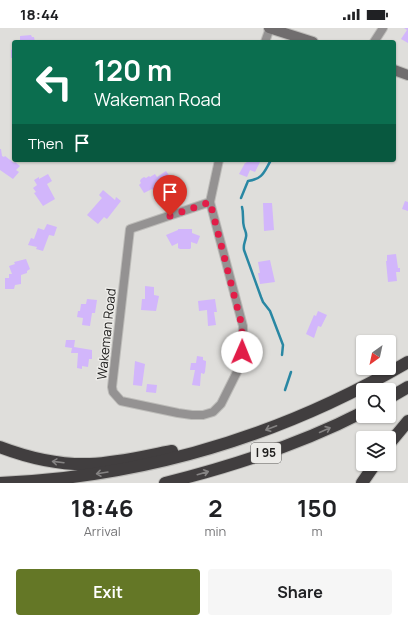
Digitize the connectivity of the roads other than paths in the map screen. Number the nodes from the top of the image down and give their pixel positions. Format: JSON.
{"nodes":[{"id":1,"x":270,"y":28,"type":"edge"},
{"id":2,"x":383,"y":28,"type":"edge"},
{"id":3,"x":266,"y":40,"type":"edge"},
{"id":4,"x":307,"y":40,"type":"edge"},
{"id":5,"x":375,"y":40,"type":"edge"},
{"id":6,"x":396,"y":71,"type":"edge"},
{"id":7,"x":408,"y":75,"type":"edge"},
{"id":8,"x":218,"y":162,"type":"edge"},
{"id":9,"x":210,"y":202,"type":"junction"},
{"id":10,"x":408,"y":356,"type":"edge"},
{"id":11,"x":408,"y":362,"type":"edge"},
{"id":12,"x":368,"y":383,"type":"edge"},
{"id":13,"x":370,"y":383,"type":"edge"},
{"id":14,"x":408,"y":387,"type":"edge"},
{"id":15,"x":356,"y":391,"type":"edge"},
{"id":16,"x":396,"y":394,"type":"edge"},
{"id":17,"x":356,"y":415,"type":"edge"},
{"id":18,"x":408,"y":420,"type":"edge"},
{"id":19,"x":396,"y":435,"type":"edge"},
{"id":20,"x":248,"y":437,"type":"junction"},
{"id":21,"x":0,"y":447,"type":"edge"},
{"id":22,"x":370,"y":471,"type":"edge"},
{"id":23,"x":0,"y":483,"type":"edge"},
{"id":24,"x":165,"y":483,"type":"edge"},
{"id":25,"x":362,"y":483,"type":"edge"}],
"edges":[{"from":1,"to":3,"type":"street"},
{"from":1,"to":4,"type":"main road"},
{"from":2,"to":5,"type":"street"},
{"from":6,"to":7,"type":"main road"},
{"from":8,"to":9,"type":"street","name":"Wakeman Road"},
{"from":9,"to":9,"type":"street","name":"Wakeman Road"},
{"from":10,"to":12,"type":"highway"},
{"from":11,"to":13,"type":"highway","number":"I 95"},
{"from":14,"to":16,"type":"highway"},
{"from":15,"to":20,"type":"highway","number":"I 95","one_way":true},
{"from":24,"to":17,"type":"highway","number":"I 95","one_way":true},
{"from":18,"to":19,"type":"highway"},
{"from":20,"to":21,"type":"highway","one_way":true},
{"from":20,"to":23,"type":"highway","number":"I 95","one_way":true},
{"from":22,"to":25,"type":"highway"}]}
